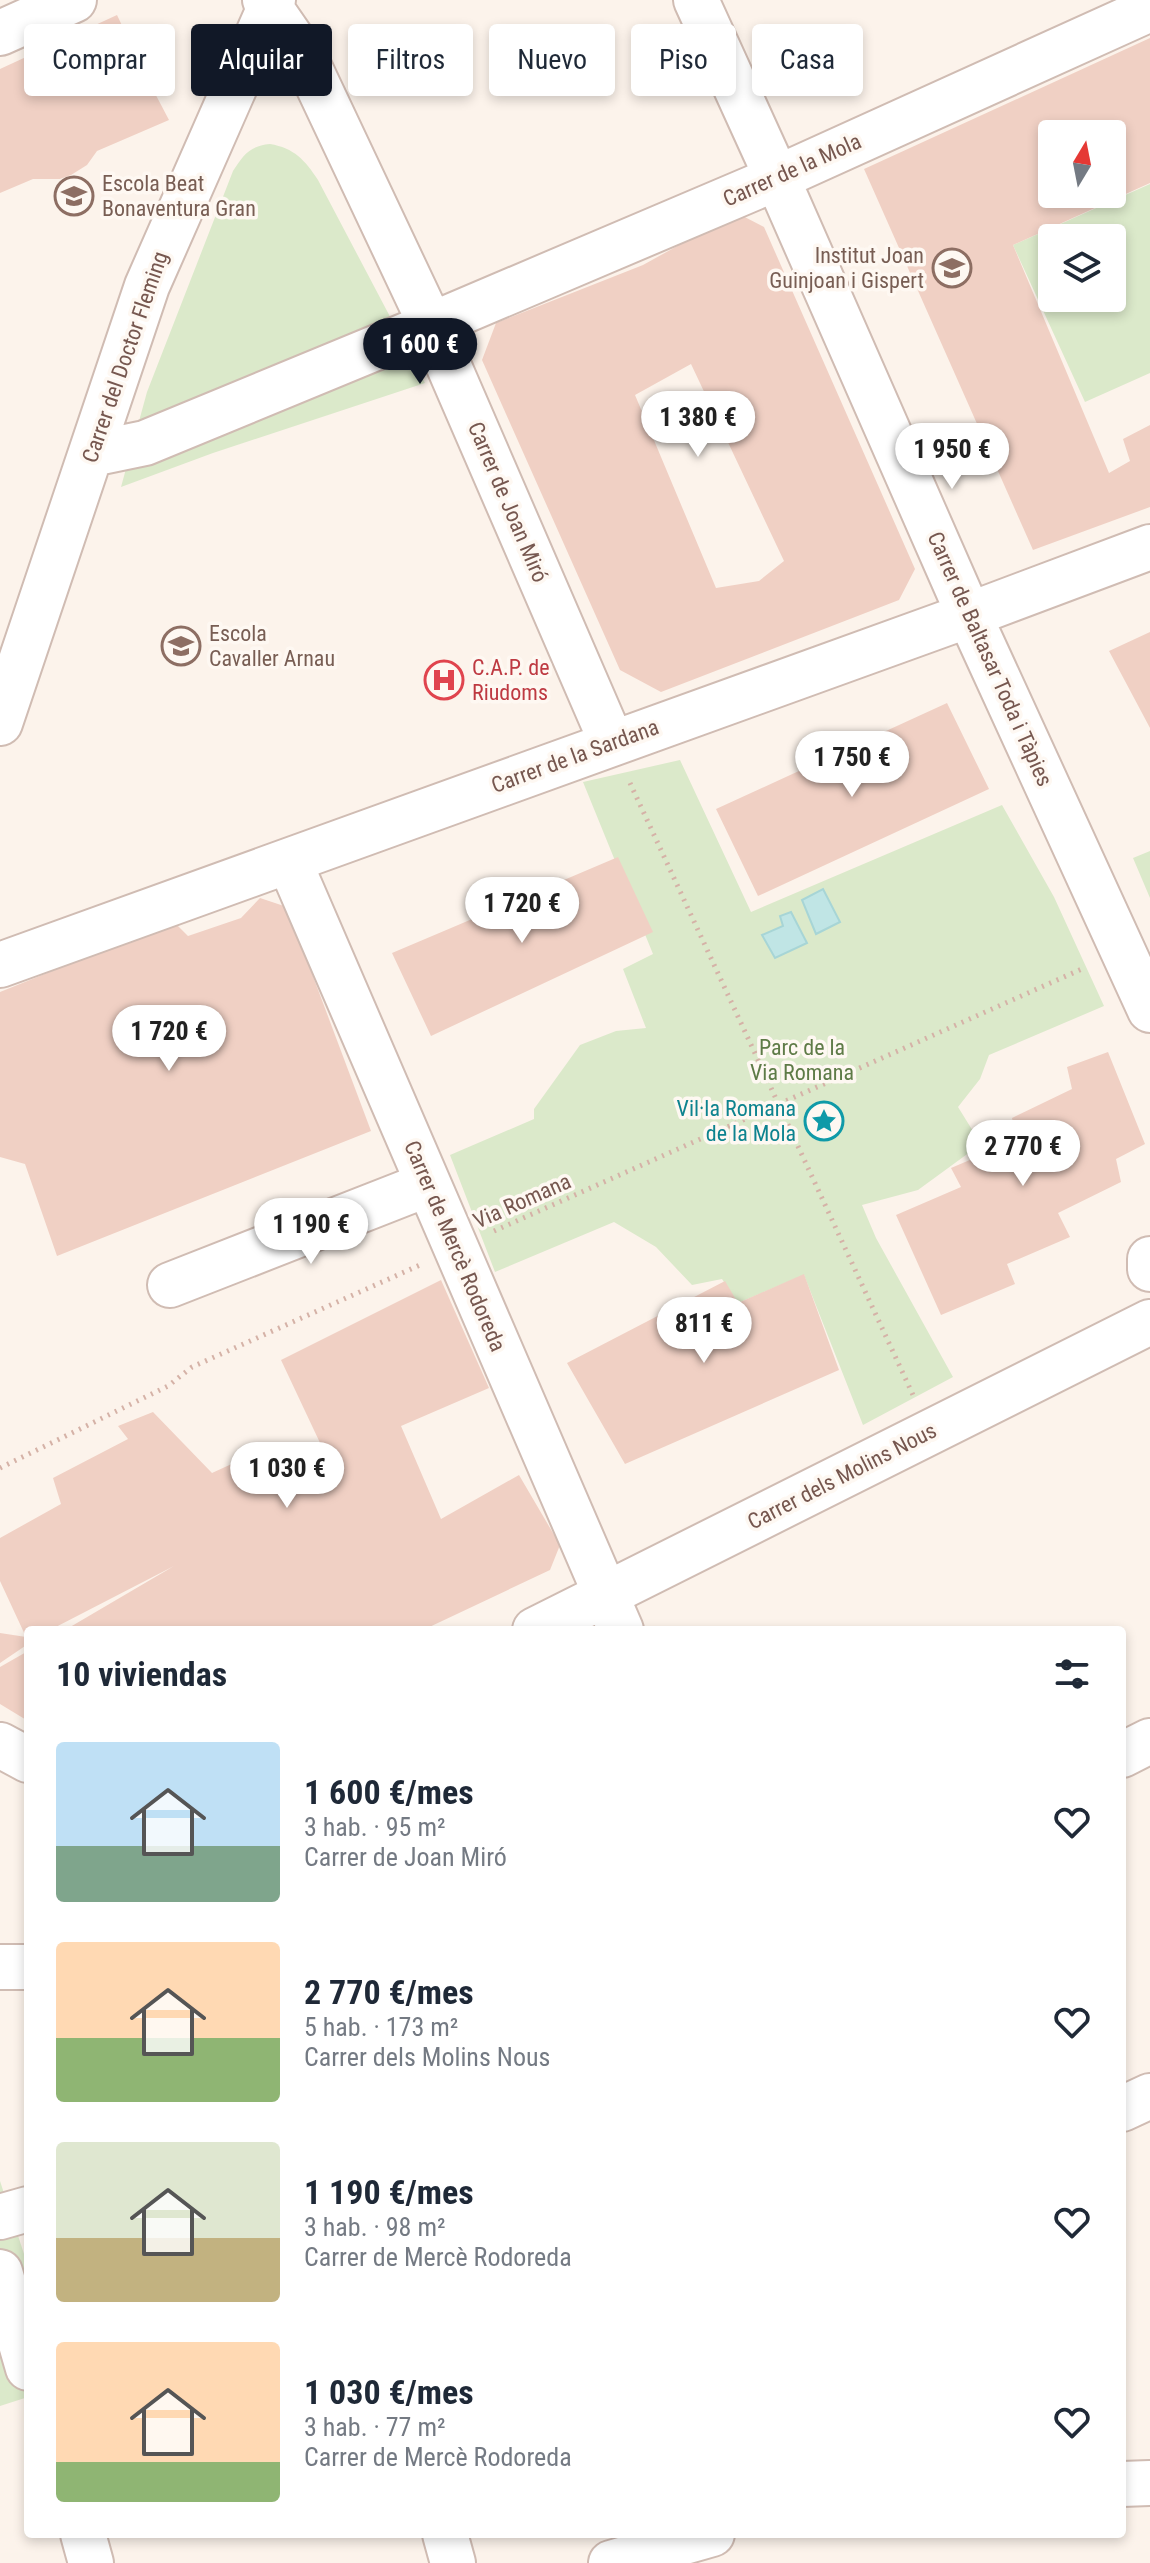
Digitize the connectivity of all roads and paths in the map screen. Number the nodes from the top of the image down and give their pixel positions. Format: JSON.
{"nodes":[{"id":1,"x":74,"y":0,"type":"edge"},
{"id":2,"x":696,"y":0,"type":"edge"},
{"id":3,"x":269,"y":2,"type":"edge"},
{"id":4,"x":1150,"y":9,"type":"edge"},
{"id":5,"x":0,"y":33,"type":"edge"},
{"id":6,"x":777,"y":178,"type":"junction"},
{"id":7,"x":431,"y":325,"type":"junction"},
{"id":8,"x":92,"y":454,"type":"junction"},
{"id":9,"x":1150,"y":547,"type":"edge"},
{"id":10,"x":969,"y":615,"type":"junction"},
{"id":11,"x":0,"y":723,"type":"edge"},
{"id":12,"x":612,"y":743,"type":"junction"},
{"id":13,"x":289,"y":861,"type":"junction"},
{"id":14,"x":1122,"y":950,"type":"junction"},
{"id":15,"x":0,"y":965,"type":"edge"},
{"id":16,"x":1150,"y":1010,"type":"edge"},
{"id":17,"x":778,"y":1105,"type":"junction"},
{"id":18,"x":428,"y":1184,"type":"junction"},
{"id":19,"x":456,"y":1249,"type":"junction"},
{"id":20,"x":1150,"y":1259,"type":"edge"},
{"id":21,"x":1150,"y":1269,"type":"edge"},
{"id":22,"x":170,"y":1285,"type":"dead end"},
{"id":23,"x":1150,"y":1322,"type":"edge"},
{"id":24,"x":930,"y":1432,"type":"junction"},
{"id":25,"x":0,"y":1468,"type":"edge"},
{"id":26,"x":613,"y":1612,"type":"edge"},
{"id":27,"x":552,"y":1626,"type":"edge"},
{"id":28,"x":1150,"y":1741,"type":"edge"},
{"id":29,"x":0,"y":1745,"type":"edge"},
{"id":30,"x":1126,"y":1753,"type":"edge"},
{"id":31,"x":24,"y":1758,"type":"edge"},
{"id":32,"x":0,"y":1967,"type":"edge"},
{"id":33,"x":24,"y":1967,"type":"edge"},
{"id":34,"x":1150,"y":2096,"type":"edge"},
{"id":35,"x":1126,"y":2107,"type":"edge"},
{"id":36,"x":24,"y":2210,"type":"edge"},
{"id":37,"x":0,"y":2217,"type":"edge"},
{"id":38,"x":0,"y":2272,"type":"edge"},
{"id":39,"x":24,"y":2354,"type":"edge"},
{"id":40,"x":24,"y":2369,"type":"edge"},
{"id":41,"x":0,"y":2378,"type":"edge"},
{"id":42,"x":1150,"y":2483,"type":"edge"},
{"id":43,"x":1126,"y":2484,"type":"edge"},
{"id":44,"x":84,"y":2538,"type":"edge"},
{"id":45,"x":446,"y":2538,"type":"edge"},
{"id":46,"x":698,"y":2538,"type":"edge"},
{"id":47,"x":720,"y":2538,"type":"edge"},
{"id":48,"x":91,"y":2563,"type":"edge"},
{"id":49,"x":453,"y":2563,"type":"edge"},
{"id":50,"x":611,"y":2563,"type":"edge"},
{"id":51,"x":729,"y":2563,"type":"edge"}],
"edges":[{"from":1,"to":5,"type":"street"},
{"from":2,"to":6,"type":"street","name":"Carrer de Baltasar Toda i Tàpies"},
{"from":3,"to":7,"type":"street","name":"Carrer de Joan Miró"},
{"from":3,"to":8,"type":"street","name":"Carrer del Doctor Fleming"},
{"from":4,"to":6,"type":"street","name":"Carrer de la Mola"},
{"from":6,"to":7,"type":"street","name":"Carrer de la Mola"},
{"from":6,"to":10,"type":"street","name":"Carrer de Baltasar Toda i Tàpies"},
{"from":7,"to":8,"type":"street","name":"Carrer de la Mola"},
{"from":7,"to":12,"type":"street","name":"Carrer de Joan Miró"},
{"from":8,"to":11,"type":"street","name":"Carrer del Doctor Fleming"},
{"from":9,"to":10,"type":"street","name":"Carrer de la Sardana"},
{"from":10,"to":12,"type":"street","name":"Carrer de la Sardana"},
{"from":10,"to":14,"type":"street","name":"Carrer de Baltasar Toda i Tàpies"},
{"from":12,"to":13,"type":"street","name":"Carrer de la Sardana"},
{"from":12,"to":17,"type":"path"},
{"from":13,"to":15,"type":"street","name":"Carrer de la Sardana"},
{"from":13,"to":18,"type":"street","name":"Carrer de Mercè Rodoreda"},
{"from":14,"to":16,"type":"street","name":"Carrer de Baltasar Toda i Tàpies"},
{"from":14,"to":17,"type":"path","name":"Via Romana"},
{"from":17,"to":19,"type":"path","name":"Via Romana"},
{"from":17,"to":24,"type":"path"},
{"from":18,"to":19,"type":"street","name":"Carrer de Mercè Rodoreda"},
{"from":18,"to":22,"type":"street"},
{"from":19,"to":25,"type":"path","name":"Via Romana"},
{"from":19,"to":26,"type":"street","name":"Carrer de Mercè Rodoreda"},
{"from":20,"to":21,"type":"street"},
{"from":23,"to":24,"type":"street","name":"Carrer dels Molins Nous"},
{"from":24,"to":26,"type":"street","name":"Carrer dels Molins Nous"},
{"from":26,"to":27,"type":"street","name":"Carrer dels Molins Nous"},
{"from":28,"to":30,"type":"street"},
{"from":29,"to":31,"type":"street"},
{"from":32,"to":33,"type":"street"},
{"from":34,"to":35,"type":"street"},
{"from":36,"to":37,"type":"street"},
{"from":38,"to":39,"type":"street"},
{"from":40,"to":41,"type":"street"},
{"from":42,"to":43,"type":"street"},
{"from":44,"to":48,"type":"street"},
{"from":45,"to":49,"type":"street"},
{"from":46,"to":50,"type":"street"},
{"from":47,"to":51,"type":"street"}]}
